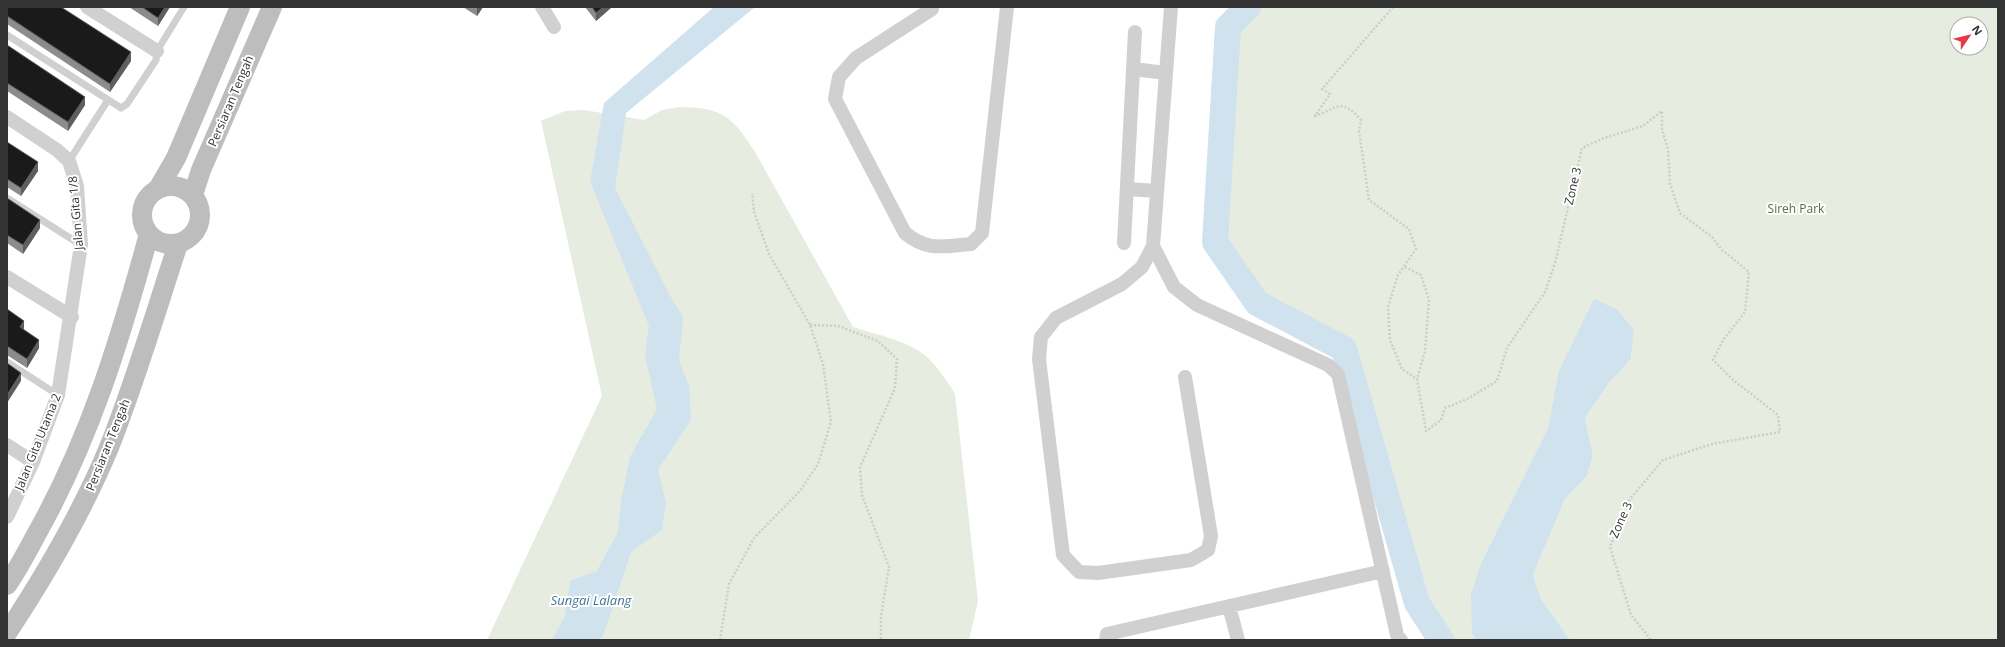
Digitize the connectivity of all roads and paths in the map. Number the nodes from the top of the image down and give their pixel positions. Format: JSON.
{"nodes":[{"id":1,"x":88,"y":7,"type":"edge"},
{"id":2,"x":184,"y":7,"type":"edge"},
{"id":3,"x":240,"y":7,"type":"edge"},
{"id":4,"x":272,"y":7,"type":"edge"},
{"id":5,"x":542,"y":7,"type":"edge"},
{"id":6,"x":1007,"y":7,"type":"edge"},
{"id":7,"x":1171,"y":7,"type":"edge"},
{"id":8,"x":1393,"y":7,"type":"edge"},
{"id":9,"x":932,"y":9,"type":"dead end"},
{"id":10,"x":554,"y":27,"type":"dead end"},
{"id":11,"x":1135,"y":32,"type":"dead end"},
{"id":12,"x":7,"y":35,"type":"edge"},
{"id":13,"x":157,"y":52,"type":"junction"},
{"id":14,"x":1133,"y":69,"type":"junction"},
{"id":15,"x":1166,"y":73,"type":"junction"},
{"id":16,"x":108,"y":100,"type":"junction"},
{"id":17,"x":7,"y":118,"type":"edge"},
{"id":18,"x":69,"y":161,"type":"junction"},
{"id":19,"x":158,"y":189,"type":"junction"},
{"id":20,"x":1127,"y":189,"type":"junction"},
{"id":21,"x":1157,"y":191,"type":"junction"},
{"id":22,"x":752,"y":193,"type":"dead end"},
{"id":23,"x":193,"y":195,"type":"junction"},
{"id":24,"x":7,"y":198,"type":"edge"},
{"id":25,"x":149,"y":234,"type":"junction"},
{"id":26,"x":1124,"y":243,"type":"dead end"},
{"id":27,"x":178,"y":244,"type":"junction"},
{"id":28,"x":81,"y":245,"type":"junction"},
{"id":29,"x":1152,"y":246,"type":"junction"},
{"id":30,"x":1405,"y":267,"type":"junction"},
{"id":31,"x":7,"y":277,"type":"edge"},
{"id":32,"x":72,"y":317,"type":"junction"},
{"id":33,"x":810,"y":325,"type":"junction"},
{"id":34,"x":7,"y":362,"type":"edge"},
{"id":35,"x":1185,"y":377,"type":"dead end"},
{"id":36,"x":1417,"y":379,"type":"junction"},
{"id":37,"x":58,"y":394,"type":"junction"},
{"id":38,"x":7,"y":445,"type":"edge"},
{"id":39,"x":33,"y":462,"type":"junction"},
{"id":40,"x":7,"y":517,"type":"edge"},
{"id":41,"x":1383,"y":571,"type":"junction"},
{"id":42,"x":7,"y":585,"type":"edge"},
{"id":43,"x":1229,"y":606,"type":"junction"},
{"id":44,"x":7,"y":633,"type":"edge"},
{"id":45,"x":720,"y":640,"type":"edge"},
{"id":46,"x":880,"y":640,"type":"edge"},
{"id":47,"x":1106,"y":640,"type":"edge"},
{"id":48,"x":1238,"y":640,"type":"edge"},
{"id":49,"x":1401,"y":640,"type":"edge"},
{"id":50,"x":1652,"y":640,"type":"edge"}],
"edges":[{"from":1,"to":13,"type":"street"},
{"from":2,"to":13,"type":"lane"},
{"from":3,"to":19,"type":"street"},
{"from":4,"to":23,"type":"street","name":"Persiaran Tengah"},
{"from":5,"to":10,"type":"street"},
{"from":6,"to":9,"type":"street"},
{"from":7,"to":15,"type":"street"},
{"from":8,"to":30,"type":"path"},
{"from":11,"to":14,"type":"street"},
{"from":12,"to":16,"type":"lane"},
{"from":13,"to":16,"type":"lane"},
{"from":14,"to":15,"type":"street"},
{"from":14,"to":20,"type":"street"},
{"from":15,"to":21,"type":"street"},
{"from":16,"to":18,"type":"lane"},
{"from":17,"to":18,"type":"street","name":"Jalan Gita 1/8"},
{"from":18,"to":28,"type":"street","name":"Jalan Gita 1/8"},
{"from":19,"to":23,"type":"street"},
{"from":19,"to":25,"type":"street"},
{"from":20,"to":21,"type":"street"},
{"from":20,"to":26,"type":"street"},
{"from":21,"to":29,"type":"street"},
{"from":22,"to":33,"type":"path"},
{"from":23,"to":27,"type":"street"},
{"from":24,"to":28,"type":"lane"},
{"from":25,"to":27,"type":"street"},
{"from":25,"to":42,"type":"street"},
{"from":27,"to":44,"type":"street","name":"Persiaran Tengah"},
{"from":28,"to":32,"type":"street","name":"Jalan Gita 1/8"},
{"from":29,"to":35,"type":"street"},
{"from":29,"to":41,"type":"street"},
{"from":30,"to":36,"type":"path"},
{"from":30,"to":36,"type":"path"},
{"from":31,"to":32,"type":"street"},
{"from":32,"to":37,"type":"street","name":"Jalan Gita Utama 2"},
{"from":33,"to":45,"type":"path"},
{"from":33,"to":46,"type":"path"},
{"from":34,"to":37,"type":"lane"},
{"from":36,"to":50,"type":"path","name":"Zone 3"},
{"from":37,"to":39,"type":"street","name":"Jalan Gita Utama 2"},
{"from":38,"to":39,"type":"street"},
{"from":39,"to":40,"type":"street","name":"Jalan Gita Utama 2"},
{"from":41,"to":43,"type":"street"},
{"from":41,"to":49,"type":"street"},
{"from":43,"to":47,"type":"street"},
{"from":43,"to":48,"type":"street"}]}
